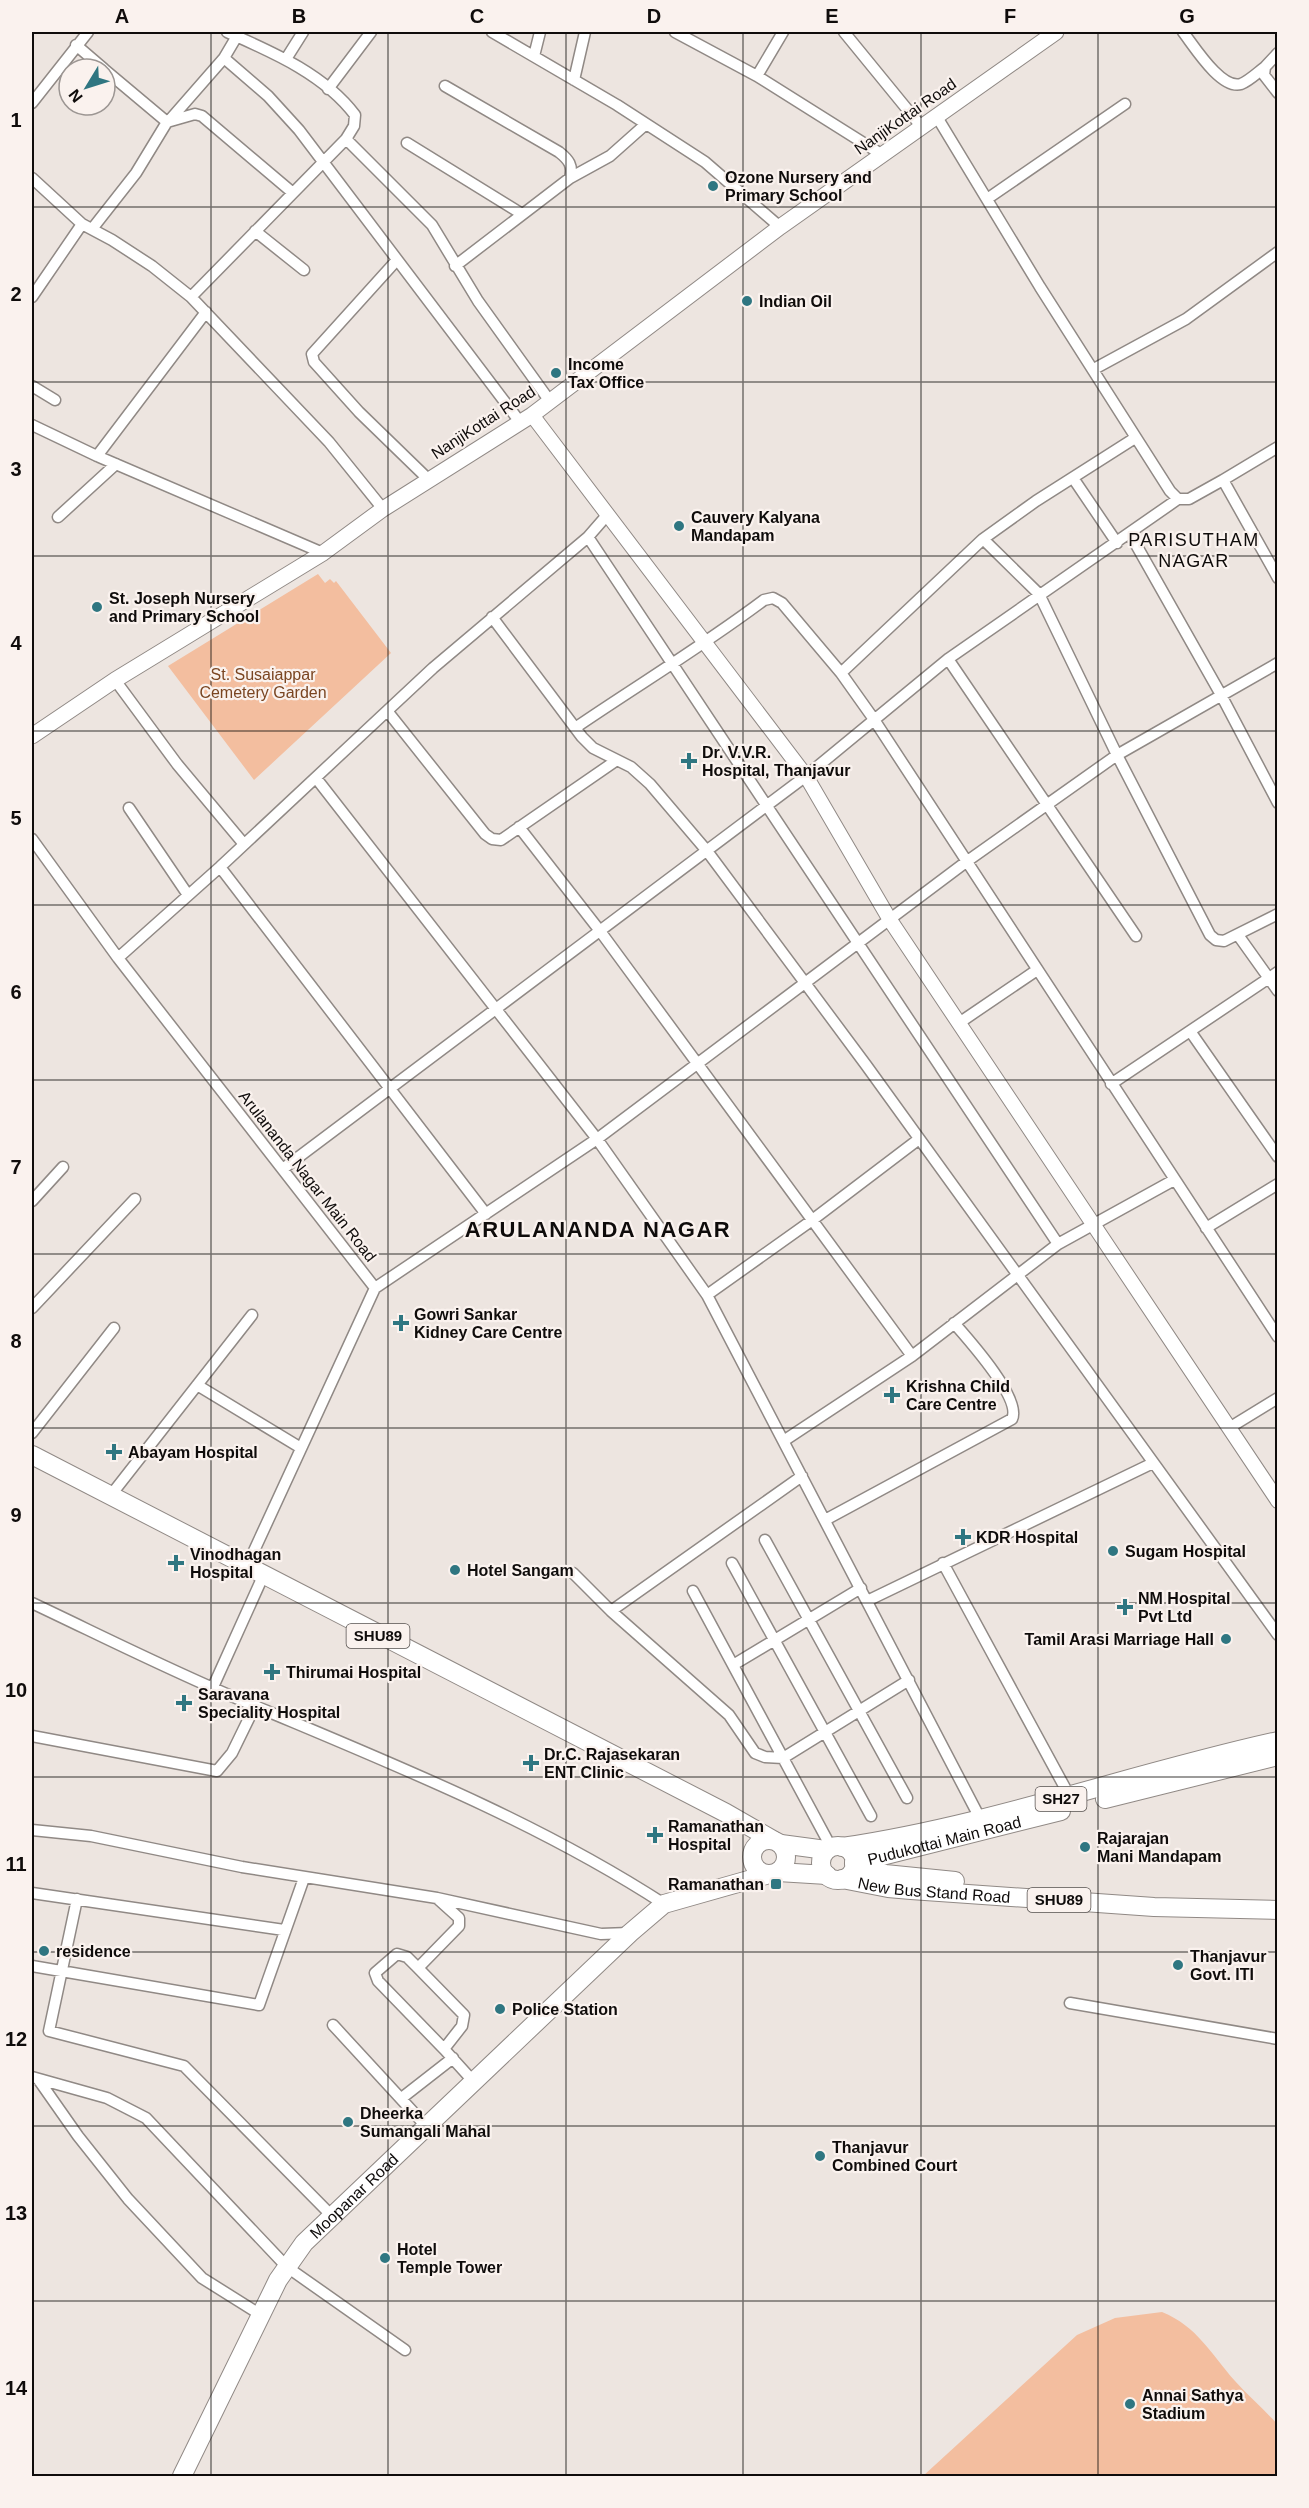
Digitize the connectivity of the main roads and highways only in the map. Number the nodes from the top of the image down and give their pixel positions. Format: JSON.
{"nodes":[{"id":1,"x":1056,"y":32,"type":"edge"},
{"id":2,"x":32,"y":736,"type":"edge"},
{"id":3,"x":32,"y":1455,"type":"edge"},
{"id":4,"x":1278,"y":1741,"type":"edge"},
{"id":5,"x":1278,"y":1756,"type":"edge"},
{"id":6,"x":1219,"y":1762,"type":"junction"},
{"id":7,"x":726,"y":1813,"type":"junction"},
{"id":8,"x":983,"y":1824,"type":"junction"},
{"id":9,"x":777,"y":1842,"type":"junction"},
{"id":10,"x":833,"y":1848,"type":"junction"},
{"id":11,"x":752,"y":1856,"type":"junction"},
{"id":12,"x":854,"y":1863,"type":"junction"},
{"id":13,"x":772,"y":1874,"type":"junction"},
{"id":14,"x":835,"y":1877,"type":"junction"},
{"id":15,"x":713,"y":1891,"type":"junction"},
{"id":16,"x":1278,"y":1898,"type":"edge"},
{"id":17,"x":1278,"y":1910,"type":"edge"},
{"id":18,"x":182,"y":2476,"type":"edge"}],
"edges":[{"from":1,"to":2,"type":"main road","name":"NanjiKottai Road"},
{"from":3,"to":7,"type":"main road","number":"SHU89"},
{"from":4,"to":6,"type":"main road","number":"SH27"},
{"from":5,"to":6,"type":"main road","name":"Pudukottai Main Road","number":"SH27"},
{"from":6,"to":8,"type":"main road","name":"Pudukottai Main Road","number":"SH27"},
{"from":6,"to":8,"type":"main road","number":"SH27"},
{"from":7,"to":9,"type":"main road","number":"SHU89"},
{"from":7,"to":11,"type":"main road","number":"SHU89"},
{"from":8,"to":10,"type":"main road","number":"SH27"},
{"from":8,"to":12,"type":"main road","name":"Pudukottai Main Road","number":"SH27"},
{"from":9,"to":10,"type":"main road","number":"SHU89"},
{"from":9,"to":11,"type":"main road"},
{"from":9,"to":13,"type":"main road"},
{"from":10,"to":12,"type":"main road"},
{"from":10,"to":14,"type":"main road"},
{"from":11,"to":13,"type":"main road","number":"SHU89"},
{"from":11,"to":15,"type":"main road","name":"Moopanar Road"},
{"from":12,"to":14,"type":"main road"},
{"from":12,"to":16,"type":"main road","name":"New Bus Stand Road","number":"SHU89"},
{"from":13,"to":14,"type":"main road","number":"SHU89"},
{"from":13,"to":15,"type":"main road","name":"Moopanar Road"},
{"from":14,"to":17,"type":"main road","name":"New Bus Stand Road","number":"SHU89"},
{"from":15,"to":18,"type":"main road","name":"Moopanar Road"}]}
